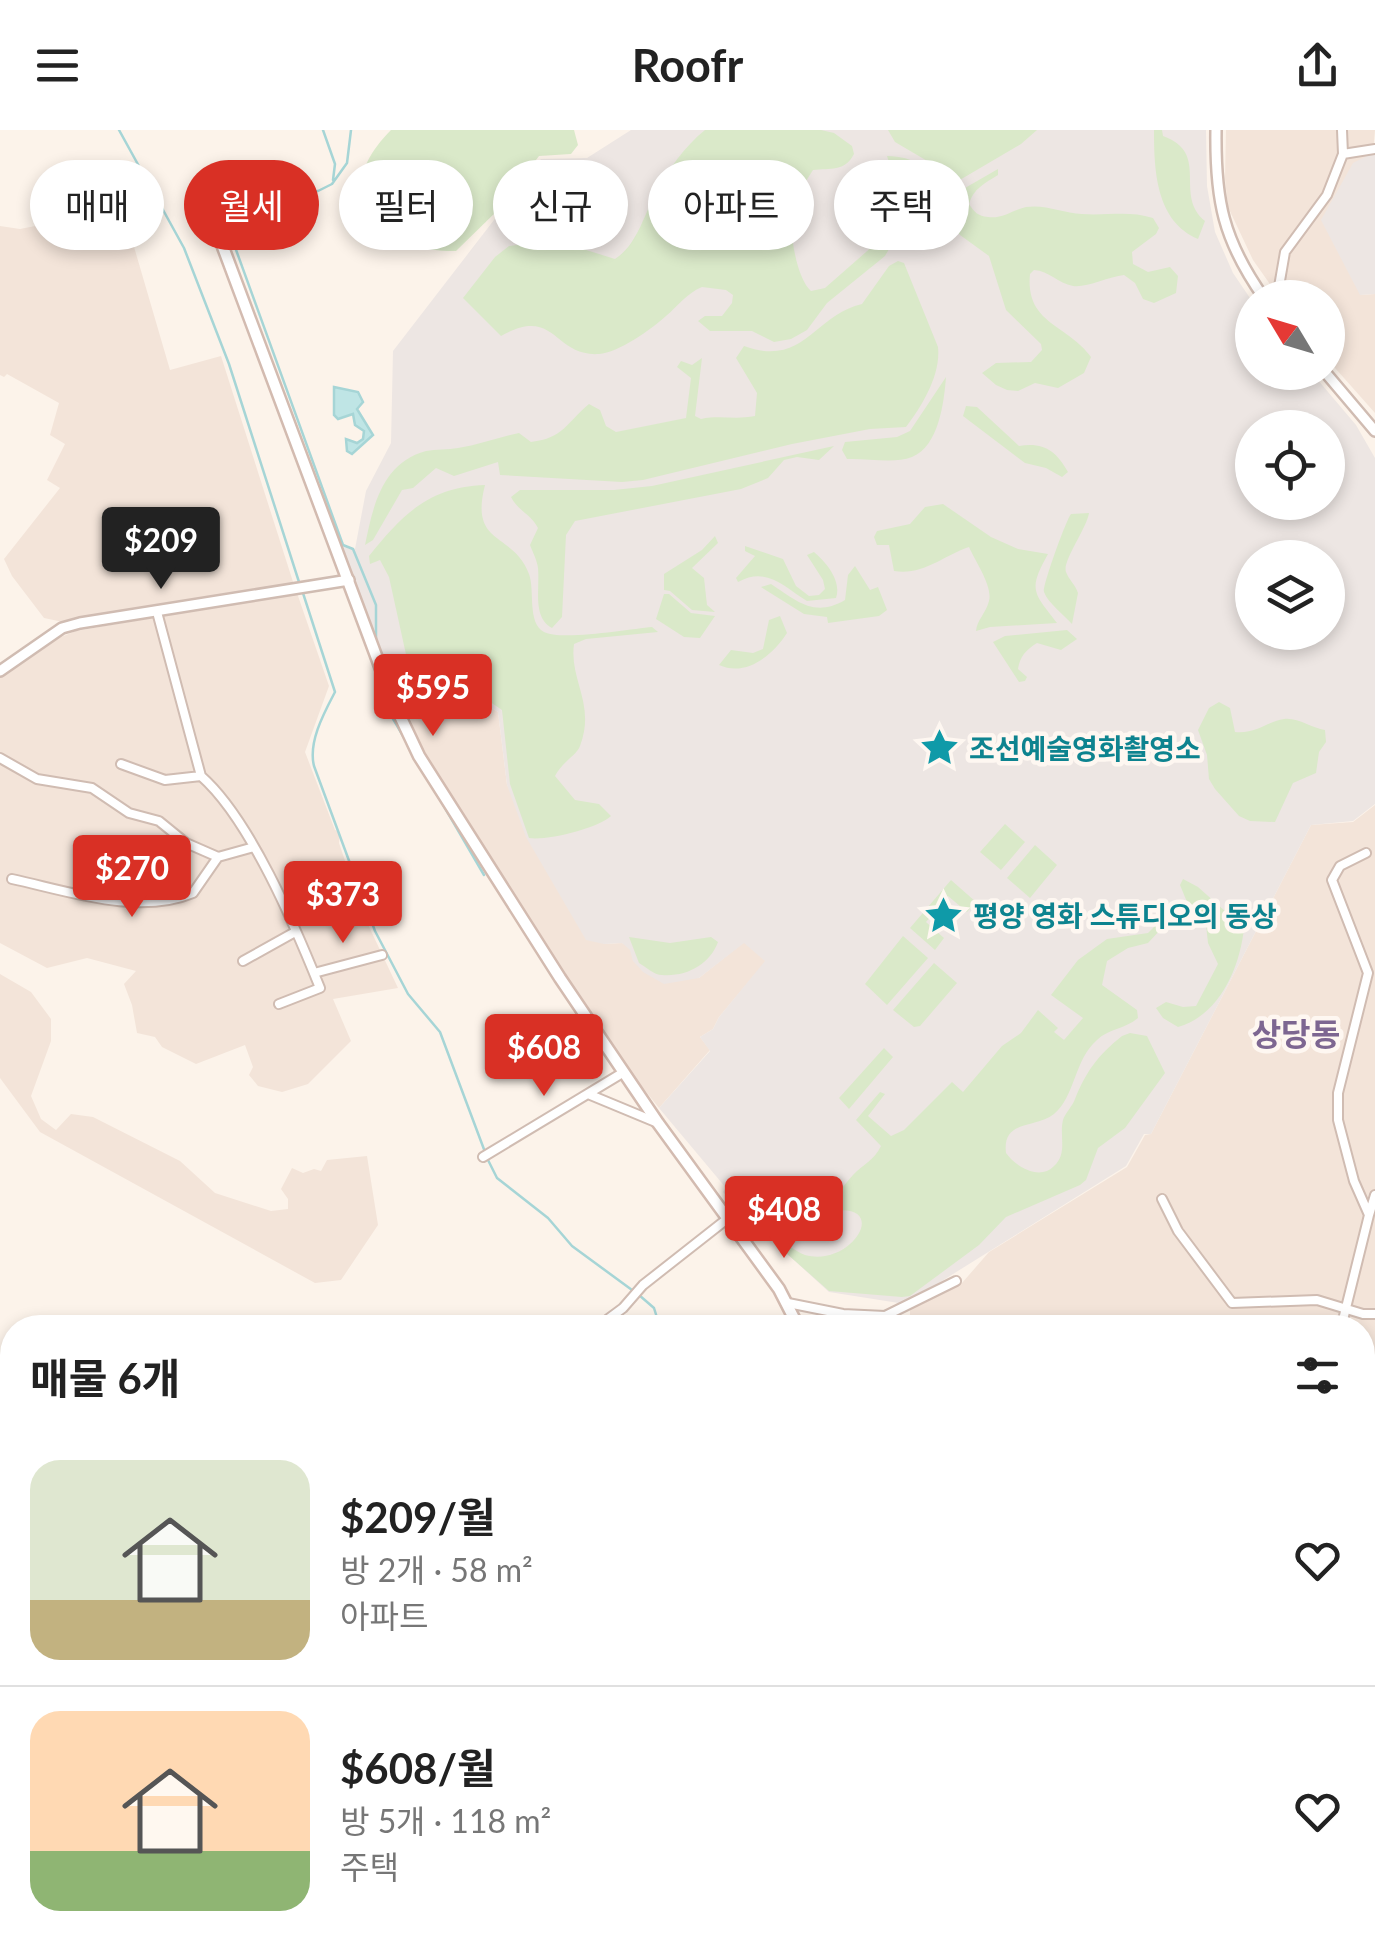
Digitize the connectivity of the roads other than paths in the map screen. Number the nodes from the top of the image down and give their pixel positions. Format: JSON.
{"nodes":[{"id":1,"x":1216,"y":130,"type":"edge"},
{"id":2,"x":1342,"y":130,"type":"edge"},
{"id":3,"x":1375,"y":149,"type":"edge"},
{"id":4,"x":1343,"y":154,"type":"junction"},
{"id":5,"x":224,"y":250,"type":"edge"},
{"id":6,"x":1252,"y":280,"type":"edge"},
{"id":7,"x":1280,"y":280,"type":"edge"},
{"id":8,"x":1341,"y":390,"type":"edge"},
{"id":9,"x":1375,"y":432,"type":"edge"},
{"id":10,"x":349,"y":580,"type":"junction"},
{"id":11,"x":156,"y":612,"type":"junction"},
{"id":12,"x":0,"y":671,"type":"edge"},
{"id":13,"x":0,"y":758,"type":"edge"},
{"id":14,"x":121,"y":764,"type":"dead end"},
{"id":15,"x":202,"y":776,"type":"junction"},
{"id":16,"x":254,"y":847,"type":"junction"},
{"id":17,"x":1366,"y":852,"type":"dead end"},
{"id":18,"x":218,"y":857,"type":"junction"},
{"id":19,"x":12,"y":879,"type":"dead end"},
{"id":20,"x":295,"y":932,"type":"junction"},
{"id":21,"x":382,"y":954,"type":"dead end"},
{"id":22,"x":244,"y":961,"type":"dead end"},
{"id":23,"x":314,"y":973,"type":"junction"},
{"id":24,"x":279,"y":1004,"type":"dead end"},
{"id":25,"x":624,"y":1072,"type":"junction"},
{"id":26,"x":588,"y":1094,"type":"junction"},
{"id":27,"x":658,"y":1123,"type":"junction"},
{"id":28,"x":483,"y":1158,"type":"dead end"},
{"id":29,"x":1375,"y":1194,"type":"edge"},
{"id":30,"x":1162,"y":1199,"type":"dead end"},
{"id":31,"x":1369,"y":1215,"type":"junction"},
{"id":32,"x":726,"y":1218,"type":"junction"},
{"id":33,"x":956,"y":1281,"type":"dead end"},
{"id":34,"x":788,"y":1303,"type":"junction"},
{"id":35,"x":1346,"y":1309,"type":"junction"},
{"id":36,"x":1375,"y":1314,"type":"edge"},
{"id":37,"x":611,"y":1315,"type":"edge"},
{"id":38,"x":794,"y":1315,"type":"edge"},
{"id":39,"x":853,"y":1315,"type":"edge"},
{"id":40,"x":887,"y":1315,"type":"edge"},
{"id":41,"x":1344,"y":1315,"type":"edge"}],
"edges":[{"from":1,"to":6,"type":"street"},
{"from":2,"to":4,"type":"street"},
{"from":3,"to":4,"type":"street"},
{"from":4,"to":7,"type":"street"},
{"from":5,"to":10,"type":"main road"},
{"from":8,"to":9,"type":"street"},
{"from":10,"to":11,"type":"street"},
{"from":10,"to":25,"type":"main road"},
{"from":11,"to":12,"type":"street"},
{"from":11,"to":15,"type":"street"},
{"from":13,"to":18,"type":"street"},
{"from":14,"to":15,"type":"street"},
{"from":15,"to":16,"type":"street"},
{"from":16,"to":18,"type":"street"},
{"from":16,"to":20,"type":"street"},
{"from":17,"to":31,"type":"street"},
{"from":18,"to":19,"type":"street"},
{"from":20,"to":22,"type":"street"},
{"from":20,"to":23,"type":"street"},
{"from":21,"to":23,"type":"street"},
{"from":23,"to":24,"type":"street"},
{"from":25,"to":26,"type":"street"},
{"from":25,"to":27,"type":"main road"},
{"from":26,"to":27,"type":"street"},
{"from":26,"to":28,"type":"street"},
{"from":27,"to":32,"type":"main road"},
{"from":29,"to":31,"type":"street"},
{"from":30,"to":35,"type":"street"},
{"from":31,"to":35,"type":"street"},
{"from":32,"to":34,"type":"main road"},
{"from":32,"to":37,"type":"street"},
{"from":33,"to":40,"type":"street"},
{"from":34,"to":38,"type":"main road"},
{"from":34,"to":39,"type":"street"},
{"from":35,"to":36,"type":"street"},
{"from":35,"to":41,"type":"street"}]}
